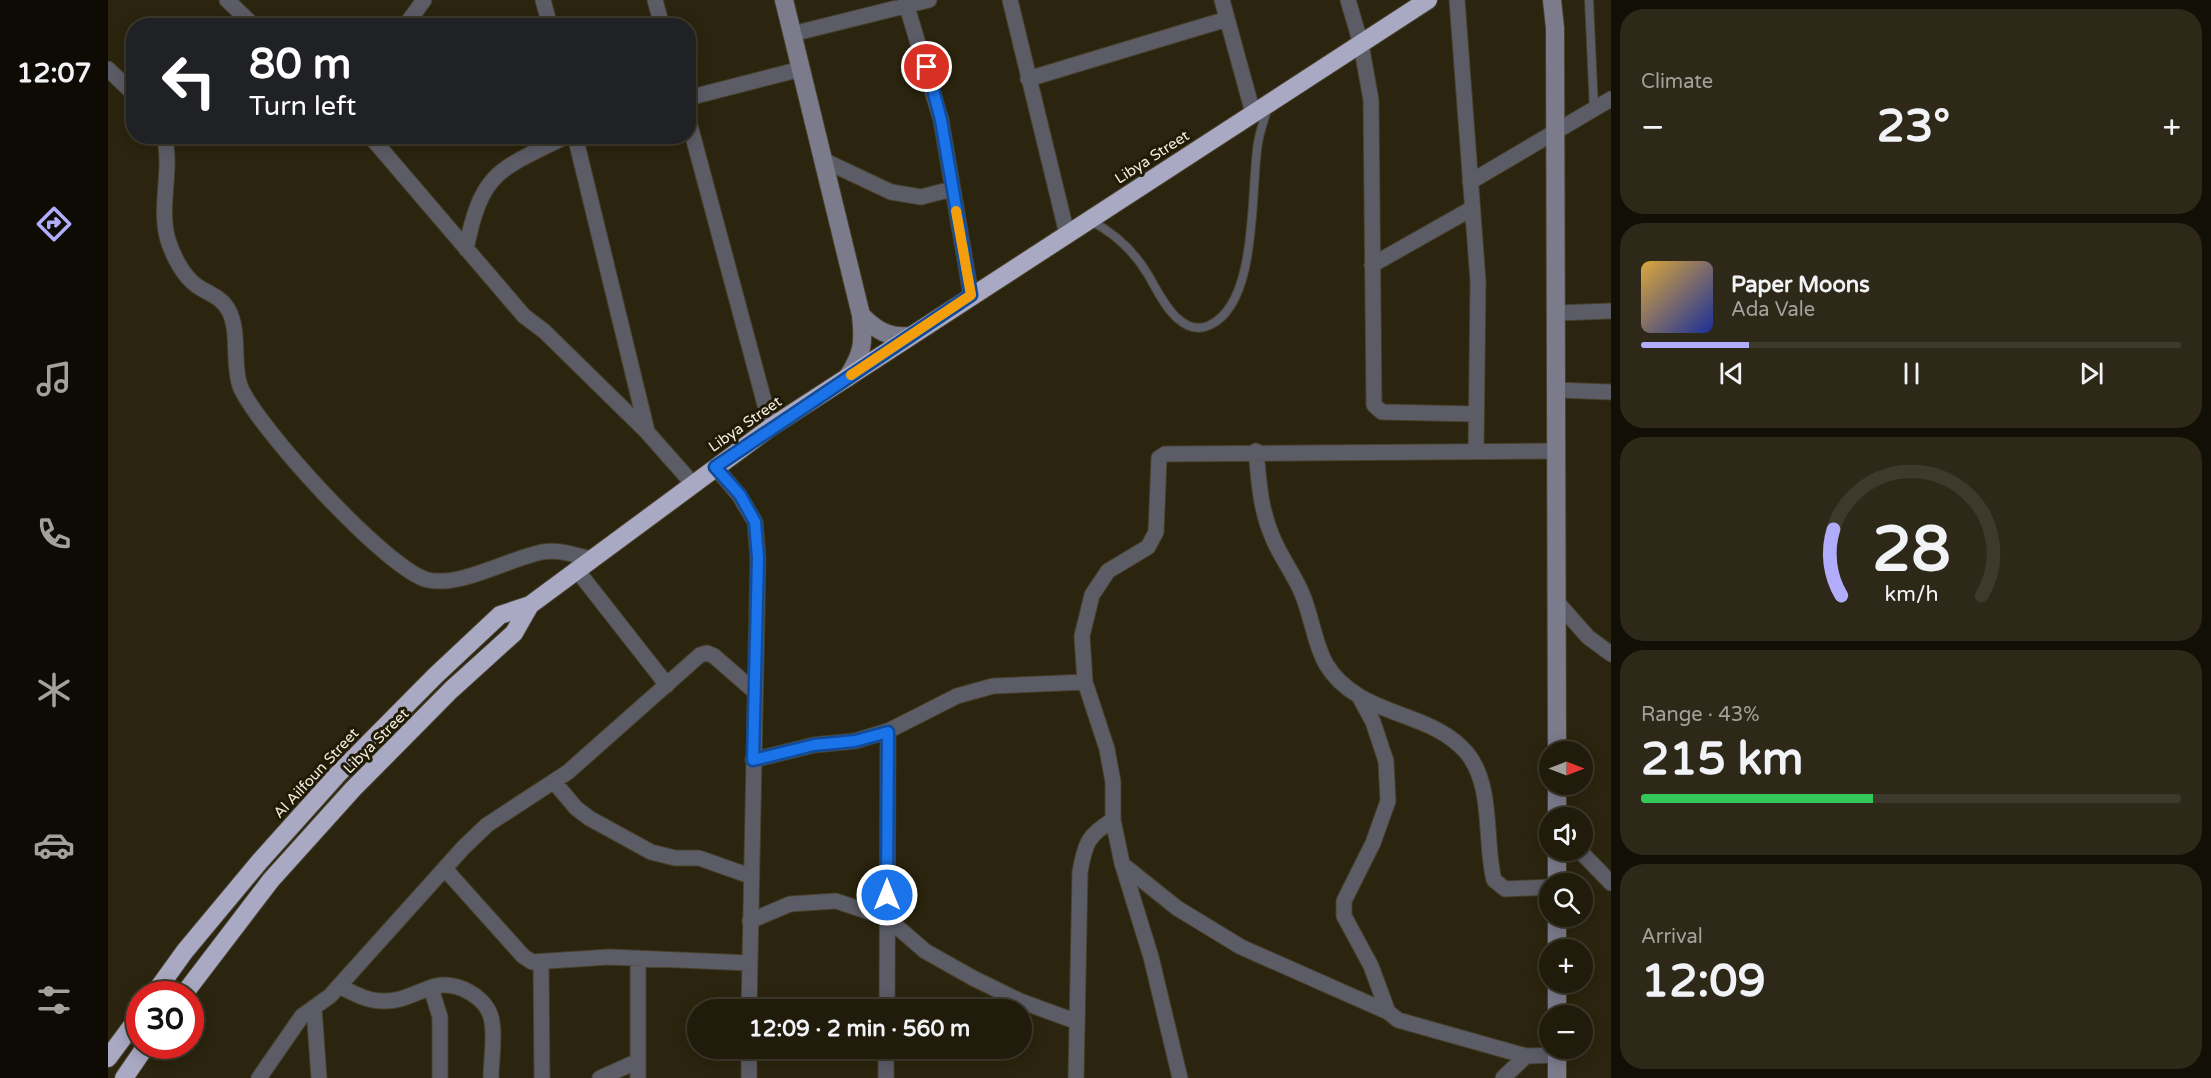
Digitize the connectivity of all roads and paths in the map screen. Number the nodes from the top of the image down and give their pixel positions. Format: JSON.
{"nodes":[{"id":1,"x":227,"y":0,"type":"edge"},
{"id":2,"x":424,"y":0,"type":"edge"},
{"id":3,"x":543,"y":0,"type":"edge"},
{"id":4,"x":655,"y":0,"type":"edge"},
{"id":5,"x":784,"y":0,"type":"edge"},
{"id":6,"x":929,"y":0,"type":"edge"},
{"id":7,"x":1010,"y":0,"type":"edge"},
{"id":8,"x":1222,"y":0,"type":"edge"},
{"id":9,"x":1348,"y":0,"type":"edge"},
{"id":10,"x":1428,"y":0,"type":"edge"},
{"id":11,"x":1456,"y":0,"type":"edge"},
{"id":12,"x":1552,"y":0,"type":"edge"},
{"id":13,"x":1589,"y":0,"type":"edge"},
{"id":14,"x":906,"y":3,"type":"edge"},
{"id":15,"x":246,"y":18,"type":"edge"},
{"id":16,"x":411,"y":18,"type":"edge"},
{"id":17,"x":548,"y":18,"type":"edge"},
{"id":18,"x":660,"y":18,"type":"edge"},
{"id":19,"x":1227,"y":19,"type":"junction"},
{"id":20,"x":792,"y":34,"type":"junction"},
{"id":21,"x":1360,"y":44,"type":"junction"},
{"id":22,"x":108,"y":69,"type":"edge"},
{"id":23,"x":801,"y":69,"type":"junction"},
{"id":24,"x":1028,"y":79,"type":"junction"},
{"id":25,"x":126,"y":86,"type":"edge"},
{"id":26,"x":696,"y":96,"type":"edge"},
{"id":27,"x":1611,"y":99,"type":"edge"},
{"id":28,"x":1270,"y":104,"type":"junction"},
{"id":29,"x":1594,"y":110,"type":"junction"},
{"id":30,"x":1253,"y":114,"type":"junction"},
{"id":31,"x":1555,"y":133,"type":"junction"},
{"id":32,"x":165,"y":144,"type":"edge"},
{"id":33,"x":377,"y":144,"type":"edge"},
{"id":34,"x":551,"y":144,"type":"edge"},
{"id":35,"x":577,"y":144,"type":"edge"},
{"id":36,"x":695,"y":144,"type":"edge"},
{"id":37,"x":823,"y":160,"type":"junction"},
{"id":38,"x":1470,"y":182,"type":"junction"},
{"id":39,"x":952,"y":189,"type":"junction"},
{"id":40,"x":1471,"y":209,"type":"junction"},
{"id":41,"x":1087,"y":220,"type":"junction"},
{"id":42,"x":1067,"y":234,"type":"junction"},
{"id":43,"x":466,"y":249,"type":"junction"},
{"id":44,"x":1372,"y":264,"type":"junction"},
{"id":45,"x":971,"y":295,"type":"junction"},
{"id":46,"x":1611,"y":311,"type":"edge"},
{"id":47,"x":1556,"y":314,"type":"junction"},
{"id":48,"x":861,"y":315,"type":"junction"},
{"id":49,"x":910,"y":336,"type":"junction"},
{"id":50,"x":846,"y":378,"type":"junction"},
{"id":51,"x":1556,"y":390,"type":"junction"},
{"id":52,"x":1611,"y":392,"type":"edge"},
{"id":53,"x":1476,"y":414,"type":"junction"},
{"id":54,"x":771,"y":427,"type":"junction"},
{"id":55,"x":647,"y":432,"type":"junction"},
{"id":56,"x":1256,"y":451,"type":"junction"},
{"id":57,"x":1476,"y":451,"type":"junction"},
{"id":58,"x":1556,"y":451,"type":"junction"},
{"id":59,"x":715,"y":467,"type":"junction"},
{"id":60,"x":693,"y":484,"type":"junction"},
{"id":61,"x":584,"y":564,"type":"junction"},
{"id":62,"x":1558,"y":603,"type":"junction"},
{"id":63,"x":530,"y":605,"type":"junction"},
{"id":64,"x":1611,"y":654,"type":"edge"},
{"id":65,"x":1085,"y":682,"type":"junction"},
{"id":66,"x":667,"y":685,"type":"junction"},
{"id":67,"x":753,"y":690,"type":"junction"},
{"id":68,"x":1359,"y":696,"type":"junction"},
{"id":69,"x":888,"y":732,"type":"junction"},
{"id":70,"x":1557,"y":741,"type":"edge"},
{"id":71,"x":753,"y":760,"type":"junction"},
{"id":72,"x":554,"y":782,"type":"junction"},
{"id":73,"x":1113,"y":820,"type":"junction"},
{"id":74,"x":1590,"y":861,"type":"edge"},
{"id":75,"x":1122,"y":863,"type":"junction"},
{"id":76,"x":445,"y":869,"type":"junction"},
{"id":77,"x":750,"y":876,"type":"junction"},
{"id":78,"x":1611,"y":883,"type":"edge"},
{"id":79,"x":1539,"y":887,"type":"edge"},
{"id":80,"x":887,"y":918,"type":"junction"},
{"id":81,"x":750,"y":921,"type":"junction"},
{"id":82,"x":638,"y":958,"type":"junction"},
{"id":83,"x":542,"y":963,"type":"junction"},
{"id":84,"x":750,"y":963,"type":"junction"},
{"id":85,"x":164,"y":981,"type":"edge"},
{"id":86,"x":194,"y":981,"type":"edge"},
{"id":87,"x":339,"y":986,"type":"junction"},
{"id":88,"x":431,"y":988,"type":"junction"},
{"id":89,"x":749,"y":999,"type":"edge"},
{"id":90,"x":887,"y":999,"type":"edge"},
{"id":91,"x":314,"y":1008,"type":"junction"},
{"id":92,"x":1388,"y":1012,"type":"junction"},
{"id":93,"x":1075,"y":1021,"type":"junction"},
{"id":94,"x":126,"y":1034,"type":"edge"},
{"id":95,"x":1539,"y":1054,"type":"edge"},
{"id":96,"x":1526,"y":1056,"type":"junction"},
{"id":97,"x":108,"y":1058,"type":"edge"},
{"id":98,"x":137,"y":1059,"type":"edge"},
{"id":99,"x":749,"y":1059,"type":"edge"},
{"id":100,"x":886,"y":1059,"type":"edge"},
{"id":101,"x":1557,"y":1059,"type":"edge"},
{"id":102,"x":638,"y":1061,"type":"junction"},
{"id":103,"x":124,"y":1078,"type":"edge"},
{"id":104,"x":259,"y":1078,"type":"edge"},
{"id":105,"x":318,"y":1078,"type":"edge"},
{"id":106,"x":440,"y":1078,"type":"edge"},
{"id":107,"x":491,"y":1078,"type":"edge"},
{"id":108,"x":542,"y":1078,"type":"edge"},
{"id":109,"x":600,"y":1078,"type":"edge"},
{"id":110,"x":638,"y":1078,"type":"edge"},
{"id":111,"x":749,"y":1078,"type":"edge"},
{"id":112,"x":886,"y":1078,"type":"edge"},
{"id":113,"x":1076,"y":1078,"type":"edge"},
{"id":114,"x":1180,"y":1078,"type":"edge"},
{"id":115,"x":1503,"y":1078,"type":"edge"},
{"id":116,"x":1557,"y":1078,"type":"edge"}],
"edges":[{"from":1,"to":15,"type":"street"},
{"from":2,"to":16,"type":"street"},
{"from":3,"to":17,"type":"street"},
{"from":4,"to":18,"type":"street"},
{"from":5,"to":20,"type":"street"},
{"from":6,"to":14,"type":"street"},
{"from":7,"to":24,"type":"street"},
{"from":8,"to":19,"type":"street"},
{"from":9,"to":21,"type":"street"},
{"from":10,"to":21,"type":"highway","name":"Libya Street"},
{"from":11,"to":38,"type":"street"},
{"from":12,"to":31,"type":"street"},
{"from":13,"to":29,"type":"lane"},
{"from":14,"to":20,"type":"street"},
{"from":14,"to":39,"type":"street"},
{"from":19,"to":24,"type":"street"},
{"from":19,"to":30,"type":"street"},
{"from":20,"to":23,"type":"street"},
{"from":21,"to":28,"type":"highway","name":"Libya Street"},
{"from":21,"to":44,"type":"street"},
{"from":22,"to":25,"type":"street"},
{"from":23,"to":26,"type":"street"},
{"from":23,"to":37,"type":"street"},
{"from":24,"to":42,"type":"street"},
{"from":27,"to":29,"type":"street"},
{"from":28,"to":30,"type":"highway","name":"Libya Street"},
{"from":28,"to":41,"type":"lane"},
{"from":29,"to":31,"type":"street"},
{"from":30,"to":41,"type":"highway","name":"Libya Street"},
{"from":31,"to":38,"type":"street"},
{"from":31,"to":47,"type":"street"},
{"from":32,"to":61,"type":"street"},
{"from":33,"to":43,"type":"street"},
{"from":34,"to":43,"type":"street"},
{"from":35,"to":55,"type":"street"},
{"from":36,"to":54,"type":"street"},
{"from":37,"to":39,"type":"street"},
{"from":37,"to":48,"type":"street"},
{"from":38,"to":40,"type":"street"},
{"from":39,"to":45,"type":"street"},
{"from":40,"to":44,"type":"street"},
{"from":40,"to":53,"type":"street"},
{"from":41,"to":42,"type":"highway","name":"Libya Street"},
{"from":42,"to":45,"type":"highway","name":"Libya Street"},
{"from":43,"to":55,"type":"street"},
{"from":44,"to":53,"type":"street"},
{"from":45,"to":49,"type":"highway","name":"Libya Street"},
{"from":46,"to":47,"type":"street"},
{"from":47,"to":51,"type":"street"},
{"from":48,"to":49,"type":"street"},
{"from":48,"to":50,"type":"street"},
{"from":49,"to":50,"type":"highway","name":"Libya Street"},
{"from":50,"to":54,"type":"highway","name":"Libya Street"},
{"from":51,"to":52,"type":"street"},
{"from":51,"to":58,"type":"street"},
{"from":53,"to":57,"type":"street"},
{"from":54,"to":59,"type":"highway","name":"Libya Street"},
{"from":55,"to":60,"type":"street"},
{"from":56,"to":57,"type":"street"},
{"from":56,"to":65,"type":"street"},
{"from":56,"to":68,"type":"street"},
{"from":57,"to":58,"type":"street"},
{"from":58,"to":62,"type":"street"},
{"from":59,"to":60,"type":"highway","name":"Libya Street"},
{"from":59,"to":67,"type":"street"},
{"from":60,"to":61,"type":"highway","name":"Libya Street"},
{"from":61,"to":63,"type":"highway","name":"Libya Street"},
{"from":61,"to":66,"type":"street"},
{"from":62,"to":64,"type":"street"},
{"from":62,"to":70,"type":"street"},
{"from":63,"to":85,"type":"highway","name":"Al Ailfoun Street"},
{"from":63,"to":86,"type":"highway","name":"Libya Street"},
{"from":65,"to":69,"type":"street"},
{"from":65,"to":73,"type":"street"},
{"from":66,"to":67,"type":"street"},
{"from":66,"to":72,"type":"street"},
{"from":67,"to":71,"type":"street"},
{"from":68,"to":79,"type":"street"},
{"from":68,"to":92,"type":"street"},
{"from":69,"to":71,"type":"street"},
{"from":69,"to":80,"type":"street"},
{"from":71,"to":77,"type":"street"},
{"from":72,"to":76,"type":"street"},
{"from":72,"to":77,"type":"street"},
{"from":73,"to":75,"type":"street"},
{"from":73,"to":93,"type":"street"},
{"from":74,"to":78,"type":"street"},
{"from":75,"to":92,"type":"street"},
{"from":75,"to":114,"type":"street"},
{"from":76,"to":83,"type":"street"},
{"from":76,"to":87,"type":"street"},
{"from":77,"to":81,"type":"street"},
{"from":80,"to":81,"type":"street"},
{"from":80,"to":90,"type":"street"},
{"from":80,"to":93,"type":"street"},
{"from":81,"to":84,"type":"street"},
{"from":82,"to":83,"type":"street"},
{"from":82,"to":84,"type":"street"},
{"from":82,"to":102,"type":"street"},
{"from":83,"to":108,"type":"street"},
{"from":84,"to":89,"type":"street"},
{"from":87,"to":88,"type":"street"},
{"from":87,"to":91,"type":"street"},
{"from":88,"to":106,"type":"street"},
{"from":88,"to":107,"type":"street"},
{"from":91,"to":104,"type":"street"},
{"from":91,"to":105,"type":"street"},
{"from":92,"to":96,"type":"street"},
{"from":93,"to":113,"type":"street"},
{"from":94,"to":97,"type":"highway"},
{"from":95,"to":96,"type":"street"},
{"from":96,"to":115,"type":"street"},
{"from":98,"to":103,"type":"highway"},
{"from":99,"to":111,"type":"street"},
{"from":100,"to":112,"type":"street"},
{"from":101,"to":116,"type":"street"},
{"from":102,"to":109,"type":"street"},
{"from":102,"to":110,"type":"street"}]}
